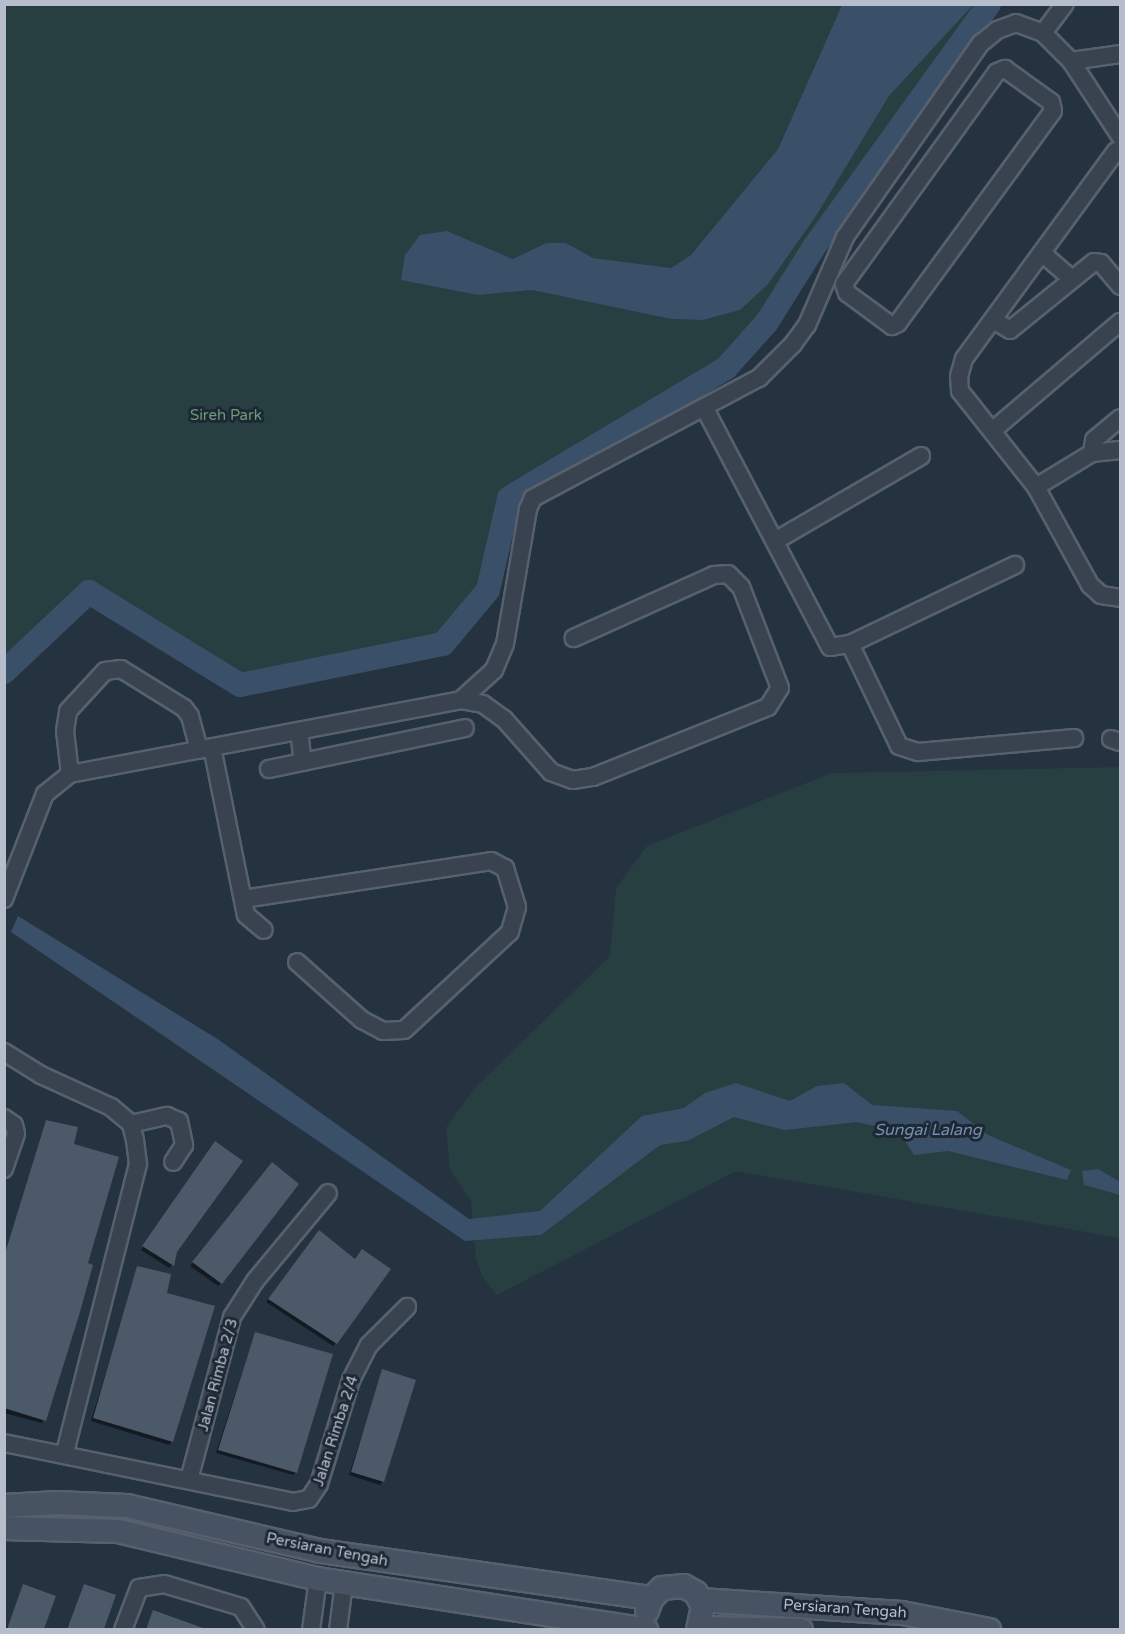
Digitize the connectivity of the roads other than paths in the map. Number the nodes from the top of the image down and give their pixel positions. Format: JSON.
{"nodes":[{"id":1,"x":1065,"y":4,"type":"edge"},
{"id":2,"x":1042,"y":33,"type":"junction"},
{"id":3,"x":1120,"y":54,"type":"edge"},
{"id":4,"x":1071,"y":61,"type":"junction"},
{"id":5,"x":948,"y":89,"type":"junction"},
{"id":6,"x":972,"y":106,"type":"junction"},
{"id":7,"x":1119,"y":144,"type":"edge"},
{"id":8,"x":854,"y":224,"type":"junction"},
{"id":9,"x":874,"y":241,"type":"junction"},
{"id":10,"x":1042,"y":253,"type":"junction"},
{"id":11,"x":1072,"y":279,"type":"junction"},
{"id":12,"x":1120,"y":286,"type":"edge"},
{"id":13,"x":993,"y":320,"type":"junction"},
{"id":14,"x":1120,"y":322,"type":"edge"},
{"id":15,"x":704,"y":408,"type":"junction"},
{"id":16,"x":1120,"y":417,"type":"edge"},
{"id":17,"x":992,"y":431,"type":"junction"},
{"id":18,"x":1120,"y":450,"type":"edge"},
{"id":19,"x":1092,"y":453,"type":"junction"},
{"id":20,"x":921,"y":456,"type":"dead end"},
{"id":21,"x":1036,"y":487,"type":"junction"},
{"id":22,"x":775,"y":541,"type":"junction"},
{"id":23,"x":1015,"y":565,"type":"dead end"},
{"id":24,"x":1120,"y":598,"type":"edge"},
{"id":25,"x":574,"y":638,"type":"dead end"},
{"id":26,"x":850,"y":644,"type":"junction"},
{"id":27,"x":461,"y":700,"type":"junction"},
{"id":28,"x":410,"y":710,"type":"junction"},
{"id":29,"x":465,"y":728,"type":"dead end"},
{"id":30,"x":299,"y":731,"type":"junction"},
{"id":31,"x":415,"y":738,"type":"junction"},
{"id":32,"x":1074,"y":738,"type":"dead end"},
{"id":33,"x":206,"y":748,"type":"junction"},
{"id":34,"x":303,"y":762,"type":"junction"},
{"id":35,"x":268,"y":769,"type":"dead end"},
{"id":36,"x":70,"y":774,"type":"junction"},
{"id":37,"x":4,"y":899,"type":"edge"},
{"id":38,"x":243,"y":899,"type":"junction"},
{"id":39,"x":264,"y":930,"type":"dead end"},
{"id":40,"x":297,"y":962,"type":"dead end"},
{"id":41,"x":4,"y":1052,"type":"edge"},
{"id":42,"x":4,"y":1118,"type":"edge"},
{"id":43,"x":131,"y":1124,"type":"junction"},
{"id":44,"x":173,"y":1162,"type":"dead end"},
{"id":45,"x":4,"y":1169,"type":"edge"},
{"id":46,"x":328,"y":1193,"type":"dead end"},
{"id":47,"x":407,"y":1306,"type":"dead end"},
{"id":48,"x":4,"y":1443,"type":"edge"},
{"id":49,"x":65,"y":1453,"type":"junction"},
{"id":50,"x":189,"y":1480,"type":"junction"},
{"id":51,"x":4,"y":1506,"type":"edge"},
{"id":52,"x":4,"y":1528,"type":"edge"},
{"id":53,"x":318,"y":1579,"type":"junction"},
{"id":54,"x":344,"y":1583,"type":"junction"},
{"id":55,"x":652,"y":1598,"type":"junction"},
{"id":56,"x":700,"y":1600,"type":"junction"},
{"id":57,"x":123,"y":1629,"type":"edge"},
{"id":58,"x":256,"y":1629,"type":"edge"},
{"id":59,"x":311,"y":1629,"type":"edge"},
{"id":60,"x":338,"y":1629,"type":"edge"},
{"id":61,"x":646,"y":1629,"type":"edge"},
{"id":62,"x":653,"y":1629,"type":"edge"},
{"id":63,"x":698,"y":1629,"type":"edge"},
{"id":64,"x":801,"y":1629,"type":"edge"},
{"id":65,"x":989,"y":1629,"type":"edge"}],
"edges":[{"from":1,"to":2,"type":"street"},
{"from":2,"to":4,"type":"street"},
{"from":2,"to":5,"type":"street"},
{"from":3,"to":4,"type":"street"},
{"from":4,"to":7,"type":"street"},
{"from":5,"to":6,"type":"street"},
{"from":5,"to":8,"type":"street"},
{"from":6,"to":9,"type":"street"},
{"from":6,"to":9,"type":"street"},
{"from":7,"to":10,"type":"street"},
{"from":8,"to":9,"type":"street"},
{"from":8,"to":15,"type":"street"},
{"from":10,"to":11,"type":"street"},
{"from":10,"to":13,"type":"street"},
{"from":11,"to":12,"type":"street"},
{"from":11,"to":13,"type":"street"},
{"from":13,"to":17,"type":"street"},
{"from":14,"to":17,"type":"street"},
{"from":15,"to":22,"type":"street"},
{"from":15,"to":27,"type":"street"},
{"from":16,"to":19,"type":"street"},
{"from":17,"to":21,"type":"street"},
{"from":18,"to":19,"type":"street"},
{"from":19,"to":21,"type":"street"},
{"from":20,"to":22,"type":"street"},
{"from":21,"to":24,"type":"street"},
{"from":22,"to":26,"type":"street"},
{"from":23,"to":26,"type":"street"},
{"from":25,"to":27,"type":"street"},
{"from":26,"to":32,"type":"street"},
{"from":27,"to":28,"type":"street"},
{"from":28,"to":30,"type":"street"},
{"from":28,"to":31,"type":"street"},
{"from":29,"to":31,"type":"street"},
{"from":30,"to":33,"type":"street"},
{"from":30,"to":34,"type":"street"},
{"from":31,"to":34,"type":"street"},
{"from":33,"to":36,"type":"street"},
{"from":33,"to":36,"type":"street"},
{"from":33,"to":38,"type":"street"},
{"from":34,"to":35,"type":"street"},
{"from":36,"to":37,"type":"street"},
{"from":38,"to":39,"type":"street"},
{"from":38,"to":40,"type":"street"},
{"from":41,"to":43,"type":"street"},
{"from":42,"to":45,"type":"street"},
{"from":43,"to":44,"type":"street"},
{"from":43,"to":49,"type":"street"},
{"from":46,"to":50,"type":"street","name":"Jalan Rimba 2/3"},
{"from":47,"to":50,"type":"street","name":"Jalan Rimba 2/4"},
{"from":48,"to":49,"type":"street"},
{"from":49,"to":50,"type":"street"},
{"from":51,"to":55,"type":"street","name":"Persiaran Tengah"},
{"from":52,"to":53,"type":"street","name":"Persiaran Tengah"},
{"from":53,"to":54,"type":"street","name":"Persiaran Tengah"},
{"from":53,"to":59,"type":"street"},
{"from":54,"to":60,"type":"street"},
{"from":54,"to":61,"type":"street","name":"Persiaran Tengah"},
{"from":55,"to":56,"type":"street"},
{"from":55,"to":62,"type":"street"},
{"from":56,"to":63,"type":"street","name":"Persiaran Tengah"},
{"from":56,"to":65,"type":"street","name":"Persiaran Tengah"},
{"from":57,"to":58,"type":"street"},
{"from":63,"to":64,"type":"street","name":"Persiaran Tengah"}]}
